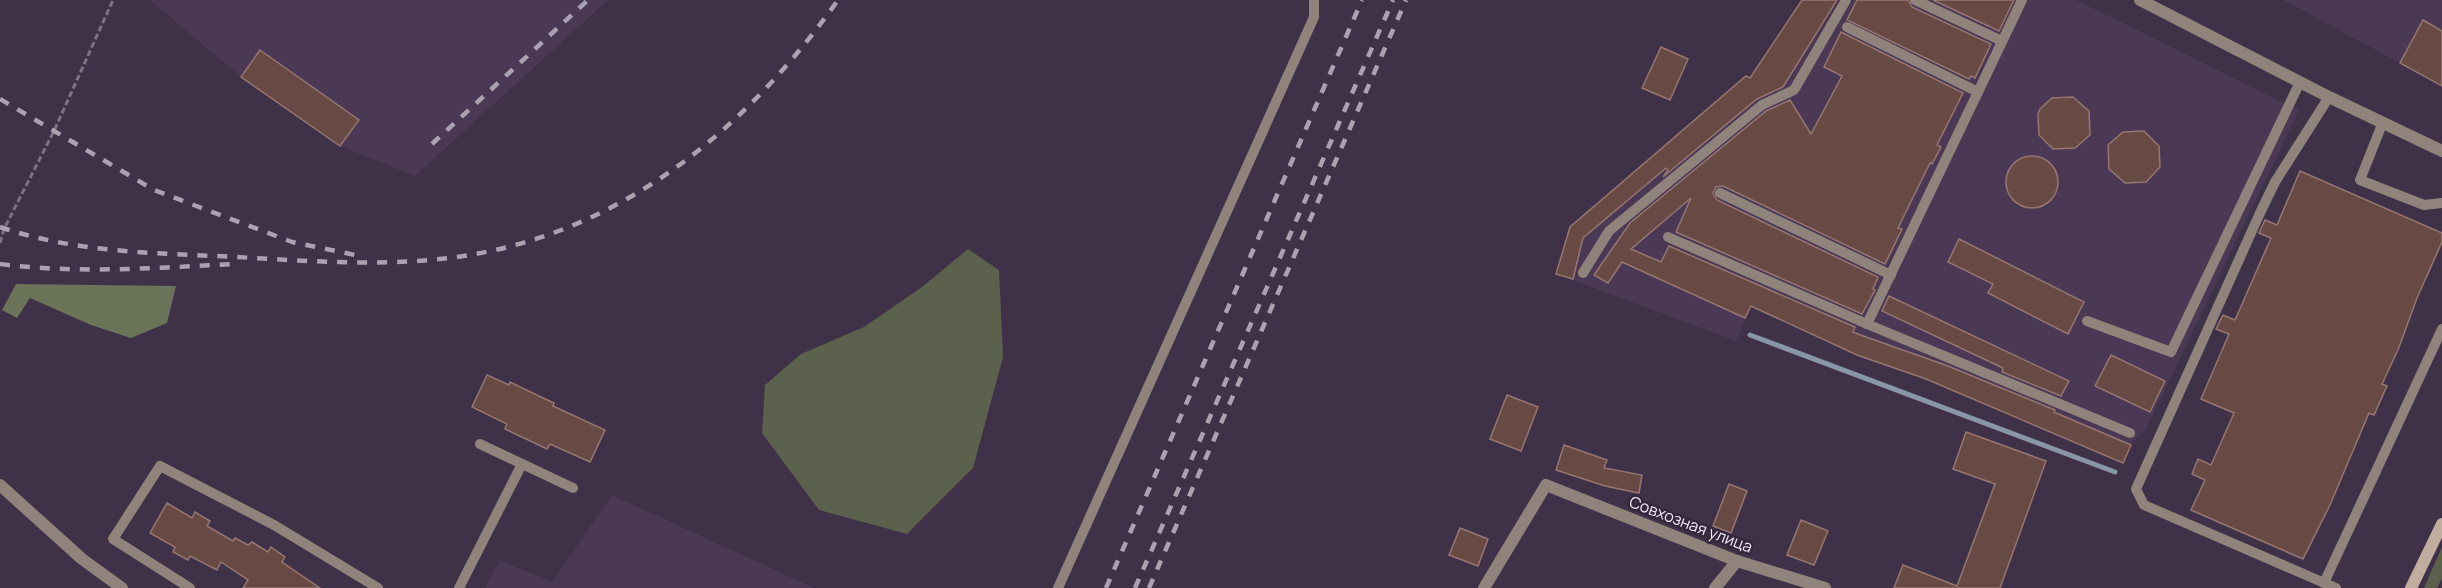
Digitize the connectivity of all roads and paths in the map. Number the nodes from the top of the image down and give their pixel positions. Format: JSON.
{"nodes":[{"id":1,"x":113,"y":0,"type":"edge"},
{"id":2,"x":1314,"y":0,"type":"edge"},
{"id":3,"x":1846,"y":0,"type":"edge"},
{"id":4,"x":1915,"y":0,"type":"edge"},
{"id":5,"x":2022,"y":0,"type":"edge"},
{"id":6,"x":2140,"y":0,"type":"edge"},
{"id":7,"x":1847,"y":27,"type":"dead end"},
{"id":8,"x":2002,"y":41,"type":"junction"},
{"id":9,"x":2300,"y":82,"type":"junction"},
{"id":10,"x":1978,"y":92,"type":"junction"},
{"id":11,"x":2329,"y":98,"type":"junction"},
{"id":12,"x":2383,"y":122,"type":"junction"},
{"id":13,"x":2442,"y":151,"type":"edge"},
{"id":14,"x":1720,"y":193,"type":"dead end"},
{"id":15,"x":2442,"y":203,"type":"edge"},
{"id":16,"x":1668,"y":237,"type":"dead end"},
{"id":17,"x":0,"y":243,"type":"edge"},
{"id":18,"x":1583,"y":273,"type":"dead end"},
{"id":19,"x":1891,"y":275,"type":"junction"},
{"id":20,"x":2087,"y":321,"type":"dead end"},
{"id":21,"x":1867,"y":324,"type":"junction"},
{"id":22,"x":2442,"y":329,"type":"edge"},
{"id":23,"x":2130,"y":433,"type":"dead end"},
{"id":24,"x":480,"y":444,"type":"dead end"},
{"id":25,"x":522,"y":464,"type":"junction"},
{"id":26,"x":0,"y":485,"type":"edge"},
{"id":27,"x":573,"y":488,"type":"dead end"},
{"id":28,"x":2442,"y":524,"type":"edge"},
{"id":29,"x":1737,"y":561,"type":"junction"},
{"id":30,"x":2324,"y":583,"type":"junction"},
{"id":31,"x":122,"y":588,"type":"edge"},
{"id":32,"x":190,"y":588,"type":"edge"},
{"id":33,"x":378,"y":588,"type":"edge"},
{"id":34,"x":459,"y":588,"type":"edge"},
{"id":35,"x":1058,"y":588,"type":"edge"},
{"id":36,"x":1484,"y":588,"type":"edge"},
{"id":37,"x":1715,"y":588,"type":"edge"},
{"id":38,"x":1825,"y":588,"type":"edge"},
{"id":39,"x":2336,"y":588,"type":"edge"},
{"id":40,"x":2411,"y":588,"type":"edge"}],
"edges":[{"from":1,"to":17,"type":"path"},
{"from":2,"to":35,"type":"lane"},
{"from":3,"to":18,"type":"lane"},
{"from":4,"to":8,"type":"lane"},
{"from":5,"to":8,"type":"lane"},
{"from":6,"to":9,"type":"street"},
{"from":7,"to":10,"type":"lane"},
{"from":8,"to":10,"type":"lane"},
{"from":9,"to":11,"type":"street"},
{"from":9,"to":20,"type":"lane"},
{"from":10,"to":19,"type":"lane"},
{"from":11,"to":12,"type":"street"},
{"from":11,"to":30,"type":"lane"},
{"from":12,"to":13,"type":"street"},
{"from":12,"to":15,"type":"lane"},
{"from":14,"to":19,"type":"lane"},
{"from":16,"to":21,"type":"lane"},
{"from":19,"to":21,"type":"lane"},
{"from":21,"to":23,"type":"lane"},
{"from":22,"to":30,"type":"lane"},
{"from":24,"to":25,"type":"lane"},
{"from":25,"to":27,"type":"lane"},
{"from":25,"to":34,"type":"lane"},
{"from":26,"to":31,"type":"street"},
{"from":28,"to":40,"type":"main road"},
{"from":29,"to":36,"type":"street","name":"Совхозная улица"},
{"from":29,"to":37,"type":"street"},
{"from":29,"to":38,"type":"street","name":"Совхозная улица"},
{"from":30,"to":39,"type":"lane"},
{"from":32,"to":33,"type":"lane"}]}
